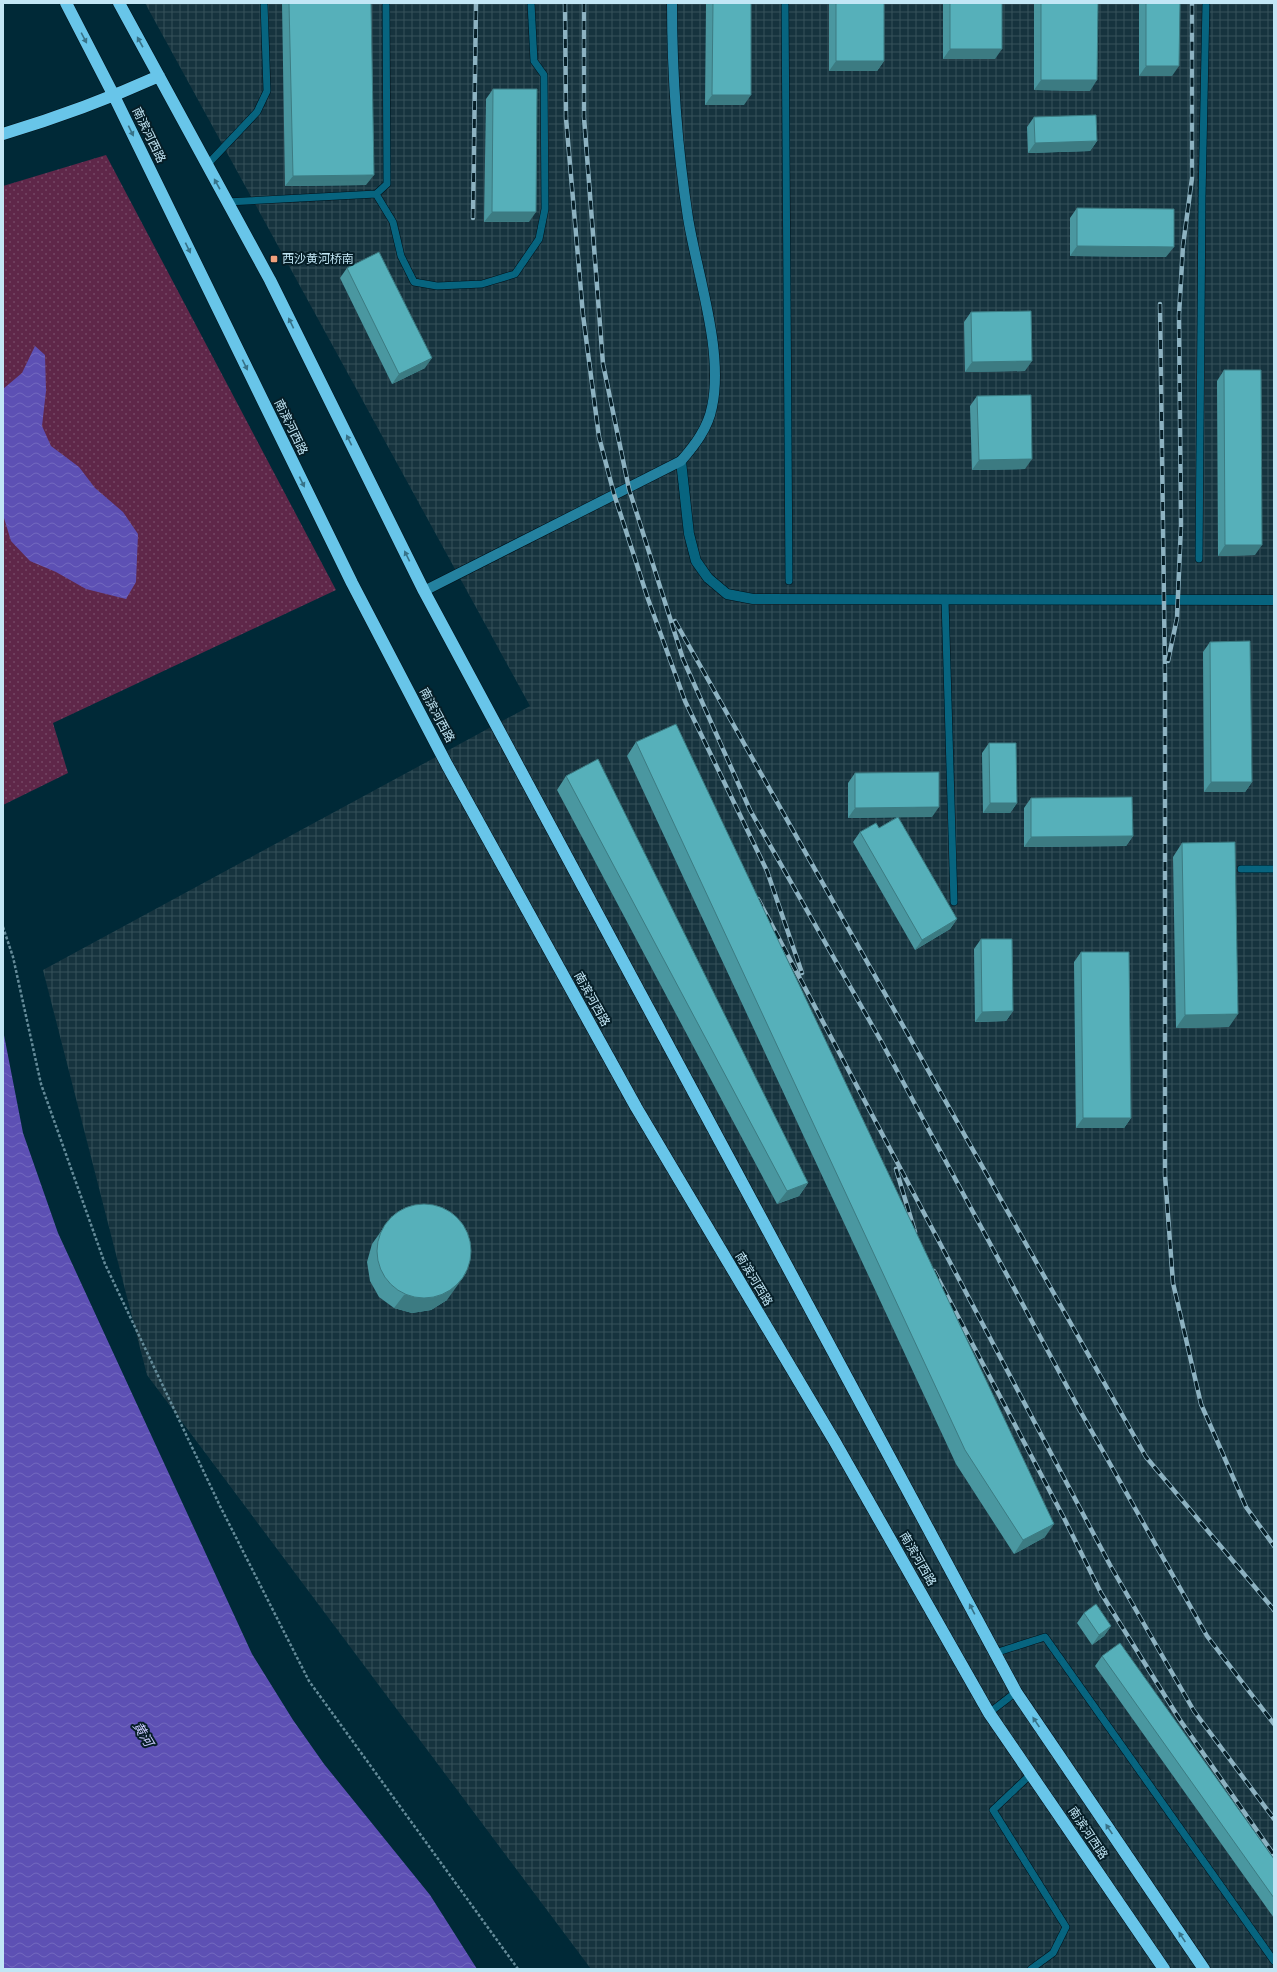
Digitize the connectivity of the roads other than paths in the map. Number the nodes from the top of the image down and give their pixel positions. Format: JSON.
{"nodes":[{"id":1,"x":66,"y":3,"type":"edge"},
{"id":2,"x":119,"y":3,"type":"edge"},
{"id":3,"x":264,"y":3,"type":"edge"},
{"id":4,"x":386,"y":3,"type":"edge"},
{"id":5,"x":531,"y":3,"type":"edge"},
{"id":6,"x":672,"y":3,"type":"edge"},
{"id":7,"x":785,"y":3,"type":"edge"},
{"id":8,"x":1206,"y":3,"type":"edge"},
{"id":9,"x":159,"y":76,"type":"junction"},
{"id":10,"x":114,"y":96,"type":"junction"},
{"id":11,"x":3,"y":134,"type":"edge"},
{"id":12,"x":207,"y":165,"type":"junction"},
{"id":13,"x":376,"y":194,"type":"junction"},
{"id":14,"x":227,"y":202,"type":"junction"},
{"id":15,"x":681,"y":461,"type":"junction"},
{"id":16,"x":1199,"y":558,"type":"dead end"},
{"id":17,"x":789,"y":581,"type":"dead end"},
{"id":18,"x":424,"y":591,"type":"junction"},
{"id":19,"x":945,"y":600,"type":"junction"},
{"id":20,"x":1274,"y":600,"type":"edge"},
{"id":21,"x":1241,"y":869,"type":"dead end"},
{"id":22,"x":1274,"y":869,"type":"edge"},
{"id":23,"x":954,"y":902,"type":"dead end"},
{"id":24,"x":995,"y":1653,"type":"junction"},
{"id":25,"x":1016,"y":1692,"type":"junction"},
{"id":26,"x":989,"y":1713,"type":"junction"},
{"id":27,"x":1031,"y":1774,"type":"junction"},
{"id":28,"x":1274,"y":1961,"type":"edge"},
{"id":29,"x":1031,"y":1969,"type":"edge"},
{"id":30,"x":1164,"y":1969,"type":"edge"},
{"id":31,"x":1204,"y":1969,"type":"edge"}],
"edges":[{"from":1,"to":10,"type":"highway","name":"南滨河西路","one_way":true},
{"from":9,"to":2,"type":"highway","one_way":true},
{"from":3,"to":12,"type":"lane"},
{"from":4,"to":13,"type":"lane"},
{"from":5,"to":13,"type":"lane"},
{"from":6,"to":15,"type":"street"},
{"from":7,"to":17,"type":"lane"},
{"from":8,"to":16,"type":"lane"},
{"from":9,"to":10,"type":"highway"},
{"from":9,"to":12,"type":"highway","name":"南滨河西路"},
{"from":10,"to":11,"type":"highway"},
{"from":10,"to":26,"type":"highway","name":"南滨河西路","one_way":true},
{"from":14,"to":12,"type":"highway","name":"南滨河西路","one_way":true},
{"from":13,"to":14,"type":"lane"},
{"from":18,"to":14,"type":"highway","name":"南滨河西路","one_way":true},
{"from":15,"to":18,"type":"street"},
{"from":15,"to":19,"type":"street"},
{"from":24,"to":18,"type":"highway","name":"南滨河西路","one_way":true},
{"from":19,"to":20,"type":"street"},
{"from":19,"to":23,"type":"lane"},
{"from":21,"to":22,"type":"lane"},
{"from":24,"to":25,"type":"highway","name":"南滨河西路"},
{"from":24,"to":28,"type":"lane"},
{"from":25,"to":26,"type":"lane"},
{"from":31,"to":25,"type":"highway","name":"南滨河西路","one_way":true},
{"from":26,"to":27,"type":"highway","name":"南滨河西路"},
{"from":27,"to":29,"type":"lane"},
{"from":27,"to":30,"type":"highway","name":"南滨河西路"}]}
